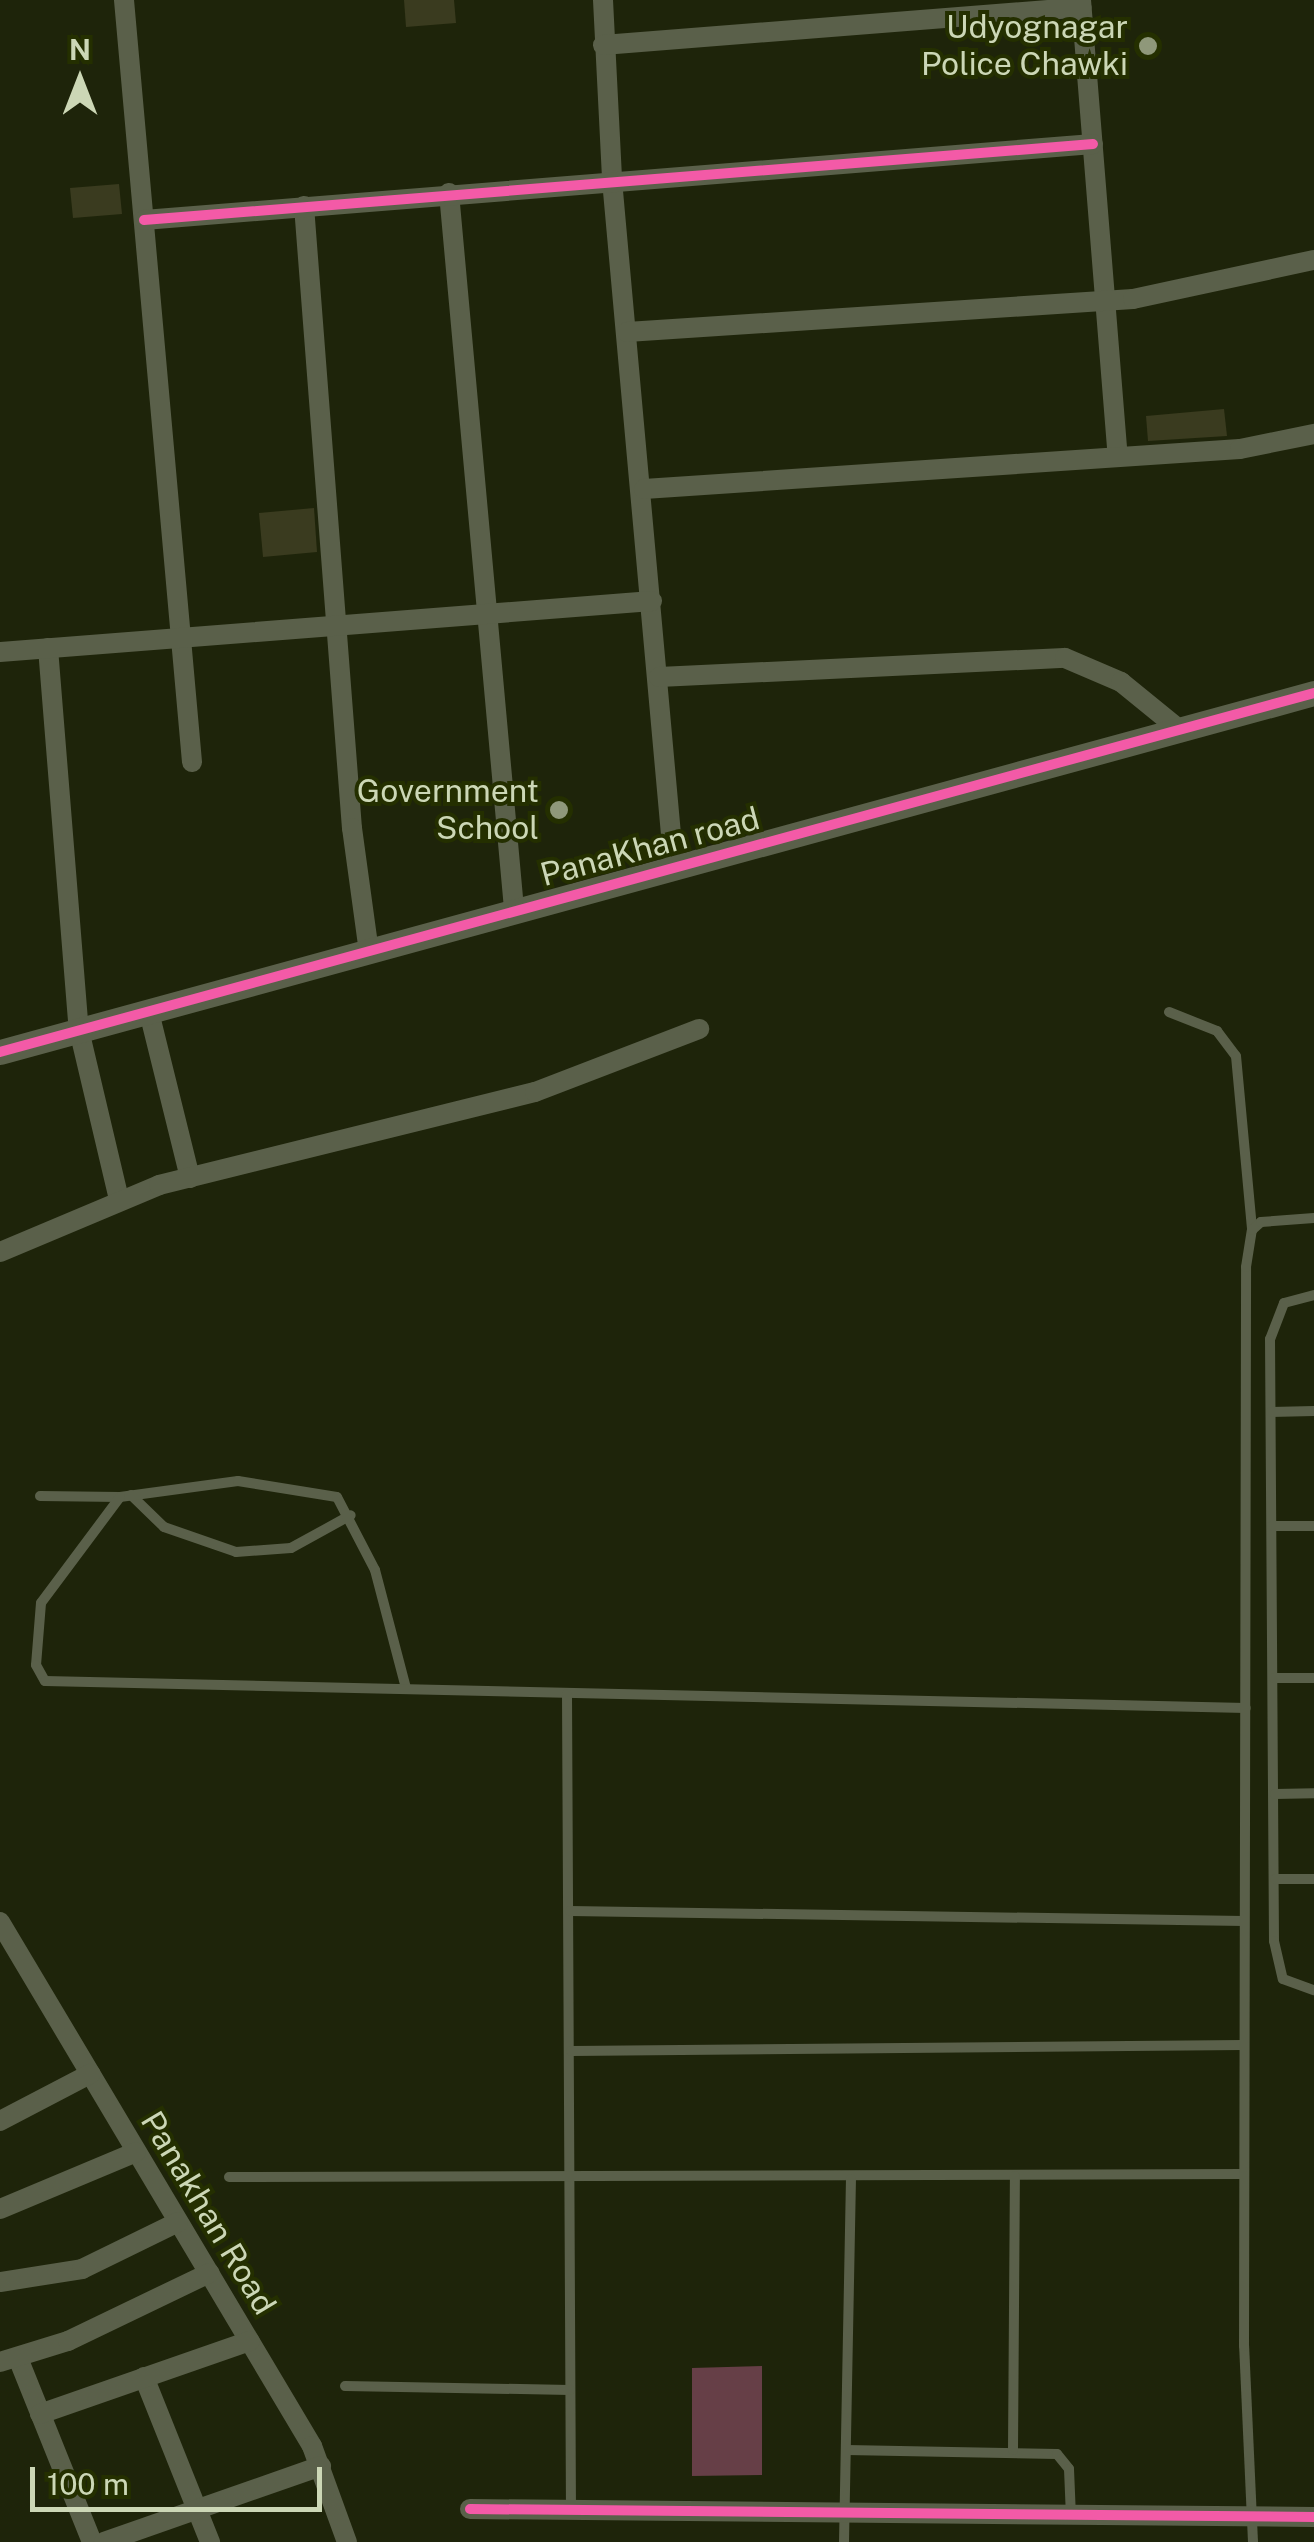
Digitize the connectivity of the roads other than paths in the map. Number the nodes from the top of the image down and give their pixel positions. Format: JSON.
{"nodes":[{"id":1,"x":124,"y":0,"type":"edge"},
{"id":2,"x":603,"y":0,"type":"edge"},
{"id":3,"x":1081,"y":4,"type":"edge"},
{"id":4,"x":603,"y":45,"type":"junction"},
{"id":5,"x":1093,"y":144,"type":"junction"},
{"id":6,"x":612,"y":180,"type":"junction"},
{"id":7,"x":449,"y":193,"type":"junction"},
{"id":8,"x":304,"y":206,"type":"junction"},
{"id":9,"x":144,"y":220,"type":"junction"},
{"id":10,"x":1314,"y":260,"type":"edge"},
{"id":11,"x":1103,"y":301,"type":"junction"},
{"id":12,"x":627,"y":332,"type":"junction"},
{"id":13,"x":1314,"y":434,"type":"edge"},
{"id":14,"x":1118,"y":456,"type":"junction"},
{"id":15,"x":644,"y":489,"type":"junction"},
{"id":16,"x":652,"y":601,"type":"junction"},
{"id":17,"x":488,"y":615,"type":"junction"},
{"id":18,"x":340,"y":627,"type":"junction"},
{"id":19,"x":178,"y":638,"type":"junction"},
{"id":20,"x":48,"y":648,"type":"junction"},
{"id":21,"x":0,"y":652,"type":"edge"},
{"id":22,"x":658,"y":677,"type":"junction"},
{"id":23,"x":1314,"y":694,"type":"edge"},
{"id":24,"x":1180,"y":730,"type":"junction"},
{"id":25,"x":192,"y":762,"type":"dead end"},
{"id":26,"x":674,"y":868,"type":"junction"},
{"id":27,"x":514,"y":908,"type":"junction"},
{"id":28,"x":369,"y":952,"type":"junction"},
{"id":29,"x":149,"y":1012,"type":"junction"},
{"id":30,"x":1168,"y":1012,"type":"dead end"},
{"id":31,"x":700,"y":1029,"type":"dead end"},
{"id":32,"x":79,"y":1030,"type":"junction"},
{"id":33,"x":0,"y":1052,"type":"edge"},
{"id":34,"x":190,"y":1178,"type":"junction"},
{"id":35,"x":120,"y":1199,"type":"junction"},
{"id":36,"x":1314,"y":1218,"type":"edge"},
{"id":37,"x":1252,"y":1230,"type":"junction"},
{"id":38,"x":0,"y":1252,"type":"edge"},
{"id":39,"x":1314,"y":1296,"type":"edge"},
{"id":40,"x":1271,"y":1412,"type":"junction"},
{"id":41,"x":1314,"y":1412,"type":"edge"},
{"id":42,"x":40,"y":1496,"type":"dead end"},
{"id":43,"x":126,"y":1496,"type":"junction"},
{"id":44,"x":351,"y":1515,"type":"junction"},
{"id":45,"x":1272,"y":1526,"type":"junction"},
{"id":46,"x":1314,"y":1526,"type":"edge"},
{"id":47,"x":1274,"y":1678,"type":"junction"},
{"id":48,"x":1314,"y":1678,"type":"edge"},
{"id":49,"x":406,"y":1688,"type":"junction"},
{"id":50,"x":566,"y":1694,"type":"junction"},
{"id":51,"x":1246,"y":1708,"type":"junction"},
{"id":52,"x":1275,"y":1794,"type":"junction"},
{"id":53,"x":1314,"y":1794,"type":"edge"},
{"id":54,"x":1275,"y":1879,"type":"junction"},
{"id":55,"x":1314,"y":1879,"type":"edge"},
{"id":56,"x":570,"y":1912,"type":"junction"},
{"id":57,"x":1244,"y":1921,"type":"junction"},
{"id":58,"x":3,"y":1934,"type":"edge"},
{"id":59,"x":1314,"y":1990,"type":"edge"},
{"id":60,"x":1243,"y":2045,"type":"junction"},
{"id":61,"x":570,"y":2051,"type":"junction"},
{"id":62,"x":90,"y":2074,"type":"junction"},
{"id":63,"x":0,"y":2121,"type":"edge"},
{"id":64,"x":136,"y":2152,"type":"junction"},
{"id":65,"x":1244,"y":2174,"type":"junction"},
{"id":66,"x":229,"y":2176,"type":"dead end"},
{"id":67,"x":570,"y":2176,"type":"junction"},
{"id":68,"x":1015,"y":2176,"type":"junction"},
{"id":69,"x":851,"y":2178,"type":"junction"},
{"id":70,"x":0,"y":2210,"type":"edge"},
{"id":71,"x":178,"y":2222,"type":"junction"},
{"id":72,"x":209,"y":2273,"type":"junction"},
{"id":73,"x":0,"y":2282,"type":"edge"},
{"id":74,"x":250,"y":2341,"type":"junction"},
{"id":75,"x":9,"y":2360,"type":"edge"},
{"id":76,"x":144,"y":2378,"type":"junction"},
{"id":77,"x":344,"y":2386,"type":"dead end"},
{"id":78,"x":570,"y":2390,"type":"junction"},
{"id":79,"x":40,"y":2414,"type":"junction"},
{"id":80,"x":847,"y":2450,"type":"junction"},
{"id":81,"x":1013,"y":2450,"type":"junction"},
{"id":82,"x":321,"y":2466,"type":"junction"},
{"id":83,"x":197,"y":2509,"type":"junction"},
{"id":84,"x":470,"y":2509,"type":"dead end"},
{"id":85,"x":570,"y":2509,"type":"junction"},
{"id":86,"x":847,"y":2516,"type":"junction"},
{"id":87,"x":1252,"y":2517,"type":"junction"},
{"id":88,"x":1314,"y":2517,"type":"edge"},
{"id":89,"x":1071,"y":2518,"type":"junction"},
{"id":90,"x":92,"y":2542,"type":"edge"},
{"id":91,"x":104,"y":2542,"type":"edge"},
{"id":92,"x":210,"y":2542,"type":"edge"},
{"id":93,"x":347,"y":2542,"type":"edge"},
{"id":94,"x":844,"y":2542,"type":"edge"},
{"id":95,"x":1253,"y":2542,"type":"edge"}],
"edges":[{"from":1,"to":9,"type":"street"},
{"from":2,"to":4,"type":"street"},
{"from":3,"to":4,"type":"street"},
{"from":3,"to":5,"type":"street"},
{"from":4,"to":6,"type":"street"},
{"from":5,"to":6,"type":"street"},
{"from":5,"to":11,"type":"street"},
{"from":6,"to":7,"type":"street"},
{"from":6,"to":12,"type":"street"},
{"from":7,"to":8,"type":"street"},
{"from":7,"to":17,"type":"street"},
{"from":8,"to":9,"type":"street"},
{"from":8,"to":18,"type":"street"},
{"from":9,"to":19,"type":"street"},
{"from":10,"to":11,"type":"street"},
{"from":11,"to":12,"type":"street"},
{"from":11,"to":14,"type":"street"},
{"from":12,"to":15,"type":"street"},
{"from":13,"to":14,"type":"street"},
{"from":14,"to":15,"type":"street"},
{"from":15,"to":16,"type":"street"},
{"from":16,"to":17,"type":"street"},
{"from":16,"to":22,"type":"street"},
{"from":17,"to":18,"type":"street"},
{"from":17,"to":27,"type":"street"},
{"from":18,"to":19,"type":"street"},
{"from":18,"to":28,"type":"street"},
{"from":19,"to":20,"type":"street"},
{"from":19,"to":25,"type":"street"},
{"from":20,"to":21,"type":"street"},
{"from":20,"to":32,"type":"street"},
{"from":22,"to":24,"type":"street"},
{"from":22,"to":26,"type":"street"},
{"from":23,"to":24,"type":"street","name":"PanaKhan road"},
{"from":24,"to":26,"type":"street","name":"PanaKhan road"},
{"from":26,"to":27,"type":"street","name":"PanaKhan road"},
{"from":27,"to":28,"type":"street","name":"PanaKhan road"},
{"from":28,"to":29,"type":"street","name":"PanaKhan road"},
{"from":29,"to":32,"type":"street","name":"PanaKhan road"},
{"from":29,"to":34,"type":"street"},
{"from":30,"to":37,"type":"lane"},
{"from":31,"to":34,"type":"street"},
{"from":32,"to":33,"type":"street","name":"PanaKhan road"},
{"from":32,"to":35,"type":"street"},
{"from":34,"to":35,"type":"street"},
{"from":35,"to":38,"type":"street"},
{"from":36,"to":37,"type":"lane"},
{"from":37,"to":51,"type":"lane"},
{"from":39,"to":40,"type":"lane"},
{"from":40,"to":41,"type":"lane"},
{"from":40,"to":45,"type":"lane"},
{"from":42,"to":43,"type":"lane"},
{"from":43,"to":44,"type":"lane"},
{"from":43,"to":44,"type":"lane"},
{"from":43,"to":49,"type":"lane"},
{"from":44,"to":49,"type":"lane"},
{"from":45,"to":46,"type":"lane"},
{"from":45,"to":47,"type":"lane"},
{"from":47,"to":48,"type":"lane"},
{"from":47,"to":52,"type":"lane"},
{"from":49,"to":50,"type":"lane"},
{"from":50,"to":51,"type":"lane"},
{"from":50,"to":56,"type":"lane"},
{"from":51,"to":57,"type":"lane"},
{"from":52,"to":53,"type":"lane"},
{"from":52,"to":54,"type":"lane"},
{"from":54,"to":55,"type":"lane"},
{"from":54,"to":59,"type":"lane"},
{"from":56,"to":57,"type":"lane"},
{"from":56,"to":61,"type":"lane"},
{"from":57,"to":60,"type":"lane"},
{"from":58,"to":62,"type":"street","name":"Panakhan Road"},
{"from":60,"to":61,"type":"lane"},
{"from":60,"to":65,"type":"lane"},
{"from":61,"to":67,"type":"lane"},
{"from":62,"to":63,"type":"street"},
{"from":62,"to":64,"type":"street","name":"Panakhan Road"},
{"from":64,"to":70,"type":"street"},
{"from":64,"to":71,"type":"street","name":"Panakhan Road"},
{"from":65,"to":68,"type":"lane"},
{"from":65,"to":87,"type":"lane"},
{"from":66,"to":67,"type":"lane"},
{"from":67,"to":69,"type":"lane"},
{"from":67,"to":78,"type":"lane"},
{"from":68,"to":69,"type":"lane"},
{"from":68,"to":81,"type":"lane"},
{"from":69,"to":80,"type":"lane"},
{"from":71,"to":72,"type":"street","name":"Panakhan Road"},
{"from":71,"to":73,"type":"street"},
{"from":72,"to":74,"type":"street","name":"Panakhan Road"},
{"from":72,"to":75,"type":"street"},
{"from":74,"to":76,"type":"street"},
{"from":74,"to":82,"type":"street","name":"Panakhan Road"},
{"from":75,"to":79,"type":"street"},
{"from":76,"to":79,"type":"street"},
{"from":76,"to":83,"type":"street"},
{"from":77,"to":78,"type":"lane"},
{"from":78,"to":85,"type":"lane"},
{"from":79,"to":90,"type":"street"},
{"from":80,"to":81,"type":"lane"},
{"from":80,"to":86,"type":"lane"},
{"from":81,"to":89,"type":"lane"},
{"from":82,"to":83,"type":"street"},
{"from":82,"to":93,"type":"street","name":"Panakhan Road"},
{"from":83,"to":91,"type":"street"},
{"from":83,"to":92,"type":"street"},
{"from":84,"to":85,"type":"street"},
{"from":85,"to":86,"type":"street"},
{"from":86,"to":89,"type":"street"},
{"from":86,"to":94,"type":"lane"},
{"from":87,"to":88,"type":"street"},
{"from":87,"to":89,"type":"street"},
{"from":87,"to":95,"type":"lane"}]}
